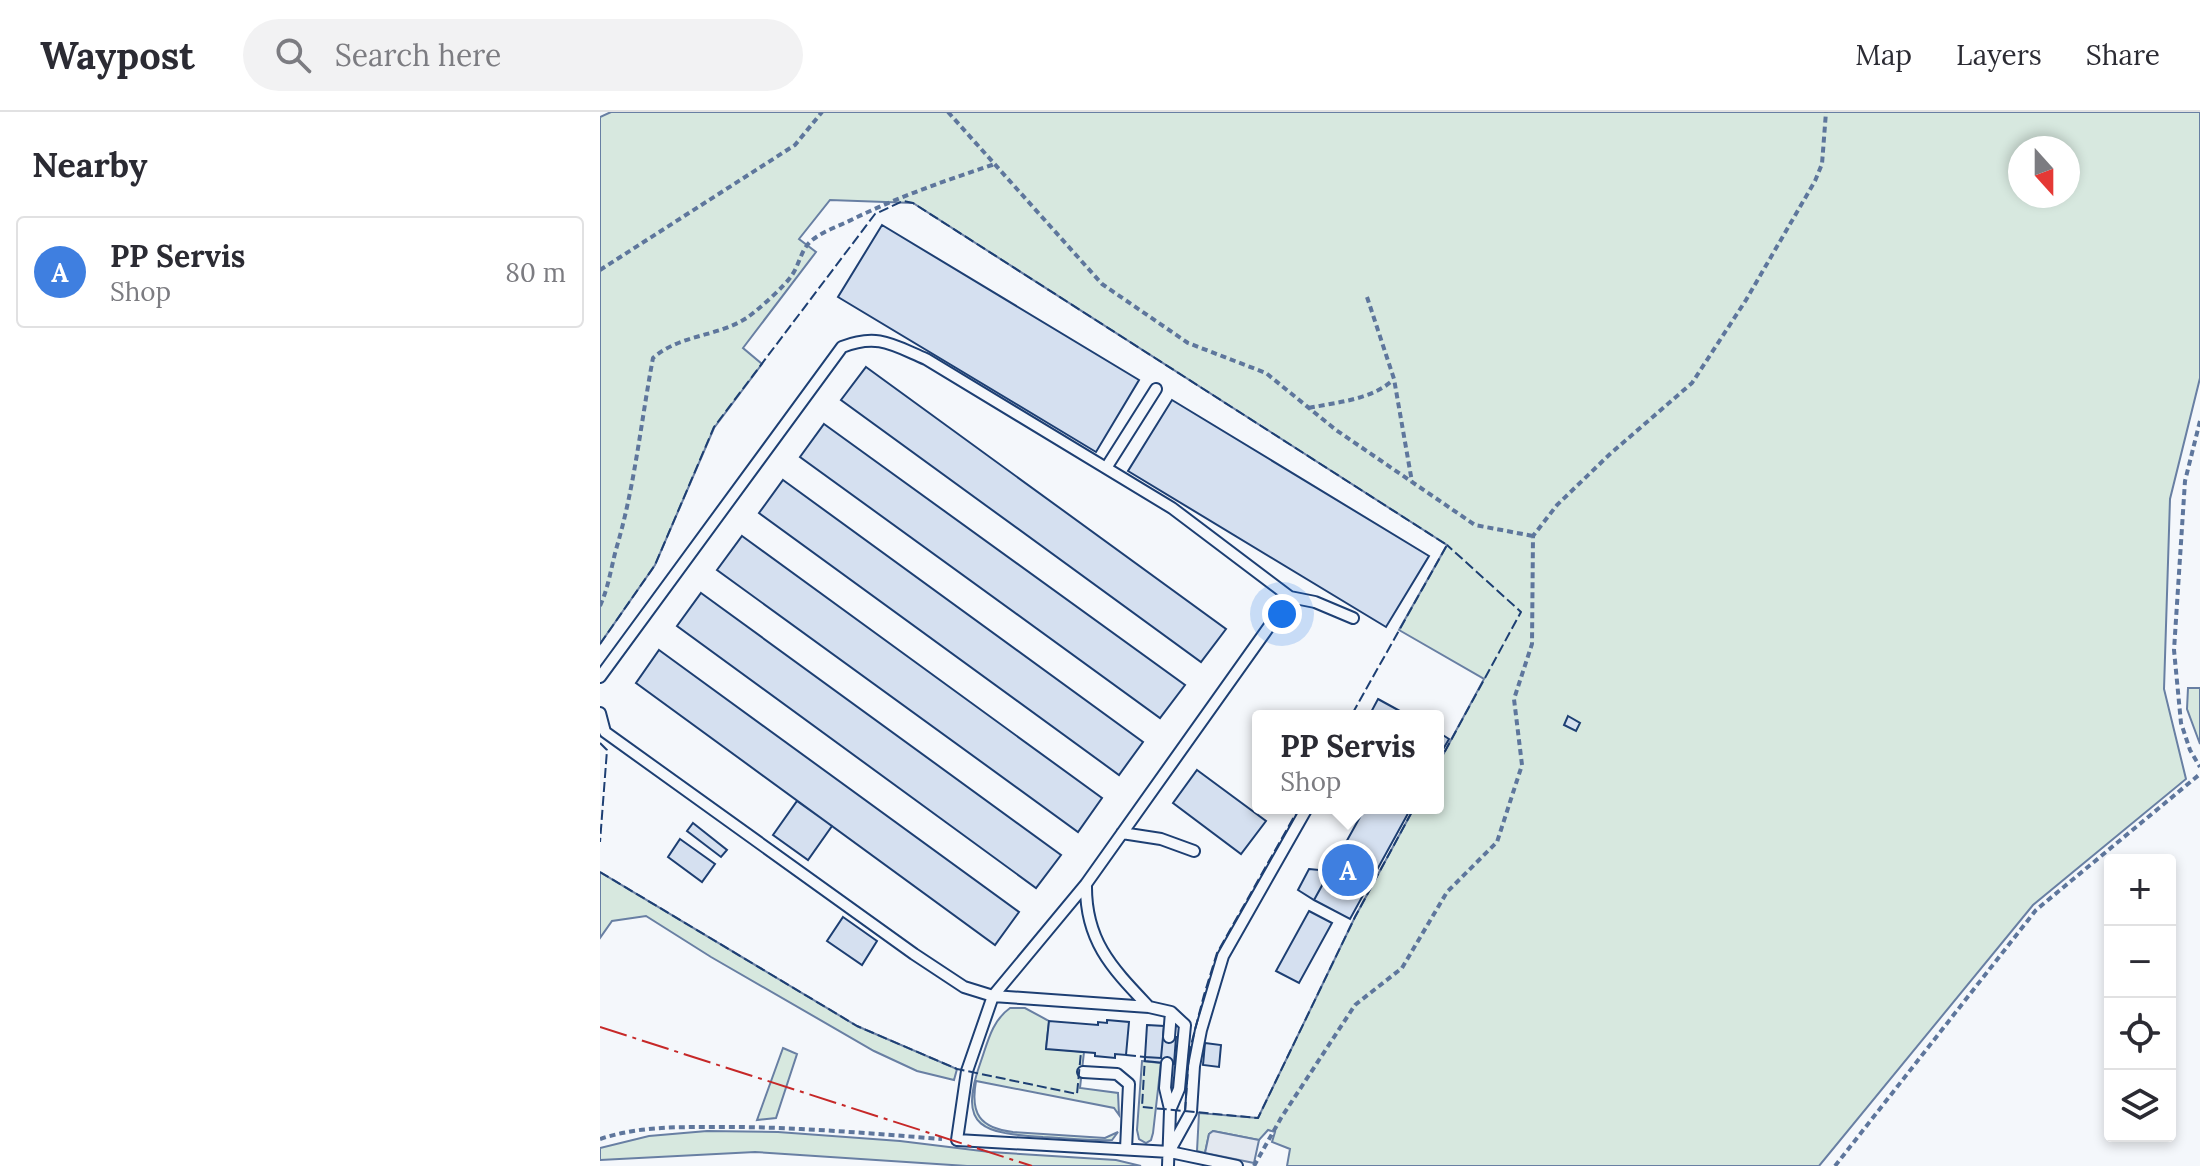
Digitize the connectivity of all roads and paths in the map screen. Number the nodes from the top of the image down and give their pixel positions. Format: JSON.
{"nodes":[{"id":1,"x":822,"y":112,"type":"edge"},
{"id":2,"x":948,"y":112,"type":"edge"},
{"id":3,"x":1826,"y":112,"type":"edge"},
{"id":4,"x":995,"y":164,"type":"junction"},
{"id":5,"x":600,"y":270,"type":"edge"},
{"id":6,"x":1367,"y":297,"type":"dead end"},
{"id":7,"x":1394,"y":379,"type":"junction"},
{"id":8,"x":1156,"y":389,"type":"dead end"},
{"id":9,"x":1309,"y":408,"type":"junction"},
{"id":10,"x":2200,"y":421,"type":"edge"},
{"id":11,"x":1106,"y":468,"type":"junction"},
{"id":12,"x":1412,"y":482,"type":"junction"},
{"id":13,"x":1533,"y":536,"type":"junction"},
{"id":14,"x":1290,"y":597,"type":"junction"},
{"id":15,"x":600,"y":606,"type":"edge"},
{"id":16,"x":1353,"y":618,"type":"dead end"},
{"id":17,"x":600,"y":677,"type":"edge"},
{"id":18,"x":600,"y":713,"type":"edge"},
{"id":19,"x":2200,"y":767,"type":"edge"},
{"id":20,"x":2200,"y":774,"type":"edge"},
{"id":21,"x":1304,"y":814,"type":"edge"},
{"id":22,"x":1122,"y":833,"type":"junction"},
{"id":23,"x":1194,"y":851,"type":"dead end"},
{"id":24,"x":1086,"y":884,"type":"junction"},
{"id":25,"x":993,"y":996,"type":"junction"},
{"id":26,"x":1149,"y":1007,"type":"junction"},
{"id":27,"x":1171,"y":1012,"type":"junction"},
{"id":28,"x":1169,"y":1037,"type":"dead end"},
{"id":29,"x":1167,"y":1063,"type":"dead end"},
{"id":30,"x":1083,"y":1072,"type":"dead end"},
{"id":31,"x":1170,"y":1110,"type":"junction"},
{"id":32,"x":600,"y":1139,"type":"edge"},
{"id":33,"x":957,"y":1140,"type":"junction"},
{"id":34,"x":1126,"y":1149,"type":"junction"},
{"id":35,"x":1170,"y":1152,"type":"junction"},
{"id":36,"x":1168,"y":1166,"type":"edge"},
{"id":37,"x":1237,"y":1166,"type":"edge"},
{"id":38,"x":1254,"y":1166,"type":"edge"},
{"id":39,"x":1835,"y":1166,"type":"edge"}],
"edges":[{"from":1,"to":5,"type":"path"},
{"from":2,"to":4,"type":"path"},
{"from":3,"to":13,"type":"path"},
{"from":4,"to":9,"type":"path"},
{"from":4,"to":15,"type":"path"},
{"from":6,"to":7,"type":"path"},
{"from":7,"to":9,"type":"path"},
{"from":7,"to":12,"type":"path"},
{"from":8,"to":11,"type":"lane"},
{"from":9,"to":12,"type":"path"},
{"from":10,"to":19,"type":"path"},
{"from":11,"to":14,"type":"lane"},
{"from":11,"to":17,"type":"lane"},
{"from":12,"to":13,"type":"path"},
{"from":13,"to":38,"type":"path"},
{"from":14,"to":16,"type":"lane"},
{"from":14,"to":22,"type":"lane"},
{"from":18,"to":25,"type":"lane"},
{"from":20,"to":39,"type":"path"},
{"from":21,"to":35,"type":"lane"},
{"from":22,"to":23,"type":"lane"},
{"from":22,"to":24,"type":"lane"},
{"from":24,"to":25,"type":"lane"},
{"from":24,"to":26,"type":"lane"},
{"from":25,"to":26,"type":"lane"},
{"from":25,"to":33,"type":"lane"},
{"from":26,"to":27,"type":"lane"},
{"from":27,"to":28,"type":"lane"},
{"from":27,"to":31,"type":"lane"},
{"from":29,"to":31,"type":"lane"},
{"from":30,"to":34,"type":"lane"},
{"from":31,"to":35,"type":"lane"},
{"from":32,"to":33,"type":"path"},
{"from":33,"to":34,"type":"lane"},
{"from":34,"to":35,"type":"lane"},
{"from":35,"to":36,"type":"lane"},
{"from":35,"to":37,"type":"lane"}]}
